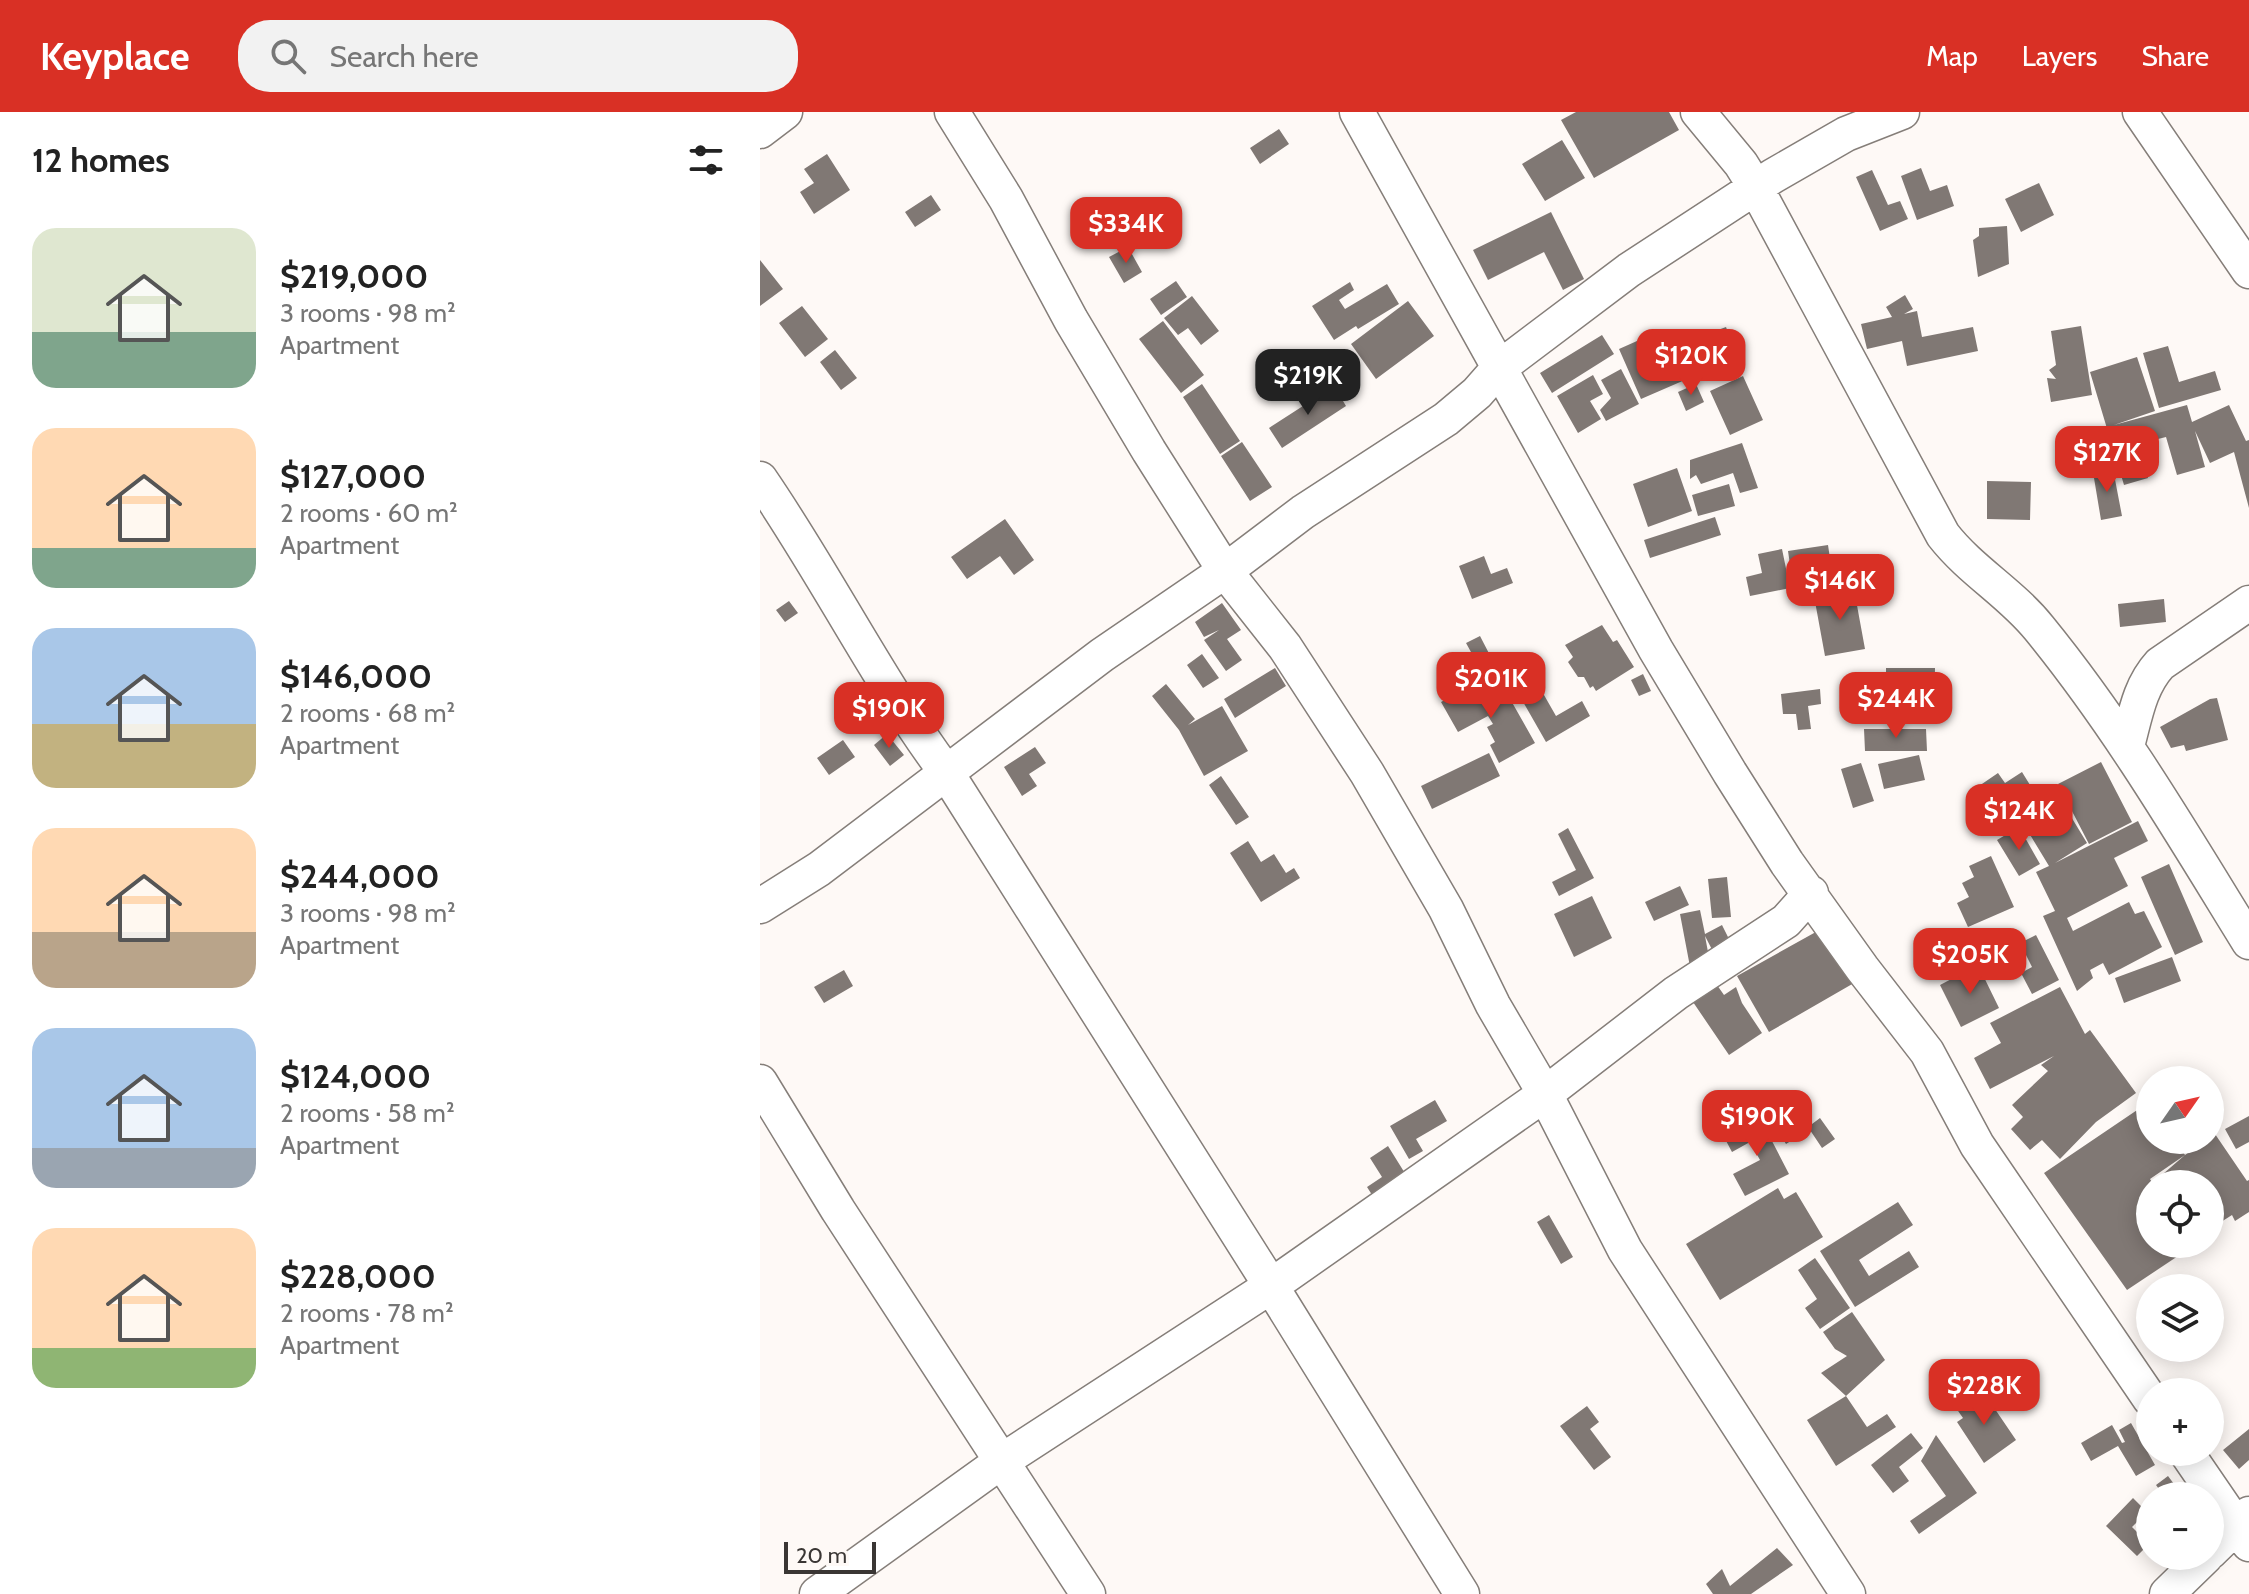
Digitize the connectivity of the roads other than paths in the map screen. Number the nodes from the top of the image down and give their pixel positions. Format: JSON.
{"nodes":[{"id":1,"x":785,"y":112,"type":"edge"},
{"id":2,"x":952,"y":112,"type":"edge"},
{"id":3,"x":1357,"y":112,"type":"edge"},
{"id":4,"x":1698,"y":112,"type":"edge"},
{"id":5,"x":1902,"y":112,"type":"edge"},
{"id":6,"x":2140,"y":112,"type":"edge"},
{"id":7,"x":760,"y":131,"type":"edge"},
{"id":8,"x":1756,"y":188,"type":"junction"},
{"id":9,"x":2249,"y":271,"type":"edge"},
{"id":10,"x":1499,"y":368,"type":"junction"},
{"id":11,"x":760,"y":479,"type":"edge"},
{"id":12,"x":1225,"y":571,"type":"junction"},
{"id":13,"x":2249,"y":603,"type":"edge"},
{"id":14,"x":2127,"y":746,"type":"junction"},
{"id":15,"x":946,"y":772,"type":"junction"},
{"id":16,"x":1811,"y":893,"type":"junction"},
{"id":17,"x":760,"y":906,"type":"edge"},
{"id":18,"x":2249,"y":942,"type":"edge"},
{"id":19,"x":760,"y":1082,"type":"edge"},
{"id":20,"x":1545,"y":1094,"type":"junction"},
{"id":21,"x":1271,"y":1286,"type":"junction"},
{"id":22,"x":2136,"y":1378,"type":"edge"},
{"id":23,"x":1002,"y":1461,"type":"junction"},
{"id":24,"x":2197,"y":1466,"type":"edge"},
{"id":25,"x":2245,"y":1528,"type":"edge"},
{"id":26,"x":2224,"y":1543,"type":"edge"},
{"id":27,"x":2192,"y":1570,"type":"edge"},
{"id":28,"x":817,"y":1594,"type":"edge"},
{"id":29,"x":1088,"y":1594,"type":"edge"},
{"id":30,"x":1462,"y":1594,"type":"edge"},
{"id":31,"x":1848,"y":1594,"type":"edge"},
{"id":32,"x":2167,"y":1594,"type":"edge"}],
"edges":[{"from":1,"to":7,"type":"street"},
{"from":2,"to":12,"type":"street"},
{"from":3,"to":10,"type":"street"},
{"from":4,"to":8,"type":"street"},
{"from":5,"to":8,"type":"street"},
{"from":6,"to":9,"type":"street"},
{"from":8,"to":10,"type":"street"},
{"from":8,"to":14,"type":"street"},
{"from":10,"to":12,"type":"street"},
{"from":10,"to":16,"type":"street"},
{"from":11,"to":15,"type":"street"},
{"from":12,"to":15,"type":"street"},
{"from":12,"to":20,"type":"street"},
{"from":13,"to":14,"type":"street"},
{"from":14,"to":18,"type":"street"},
{"from":15,"to":17,"type":"street"},
{"from":15,"to":21,"type":"street"},
{"from":16,"to":20,"type":"street"},
{"from":16,"to":22,"type":"street"},
{"from":19,"to":23,"type":"street"},
{"from":20,"to":21,"type":"street"},
{"from":20,"to":31,"type":"street"},
{"from":21,"to":23,"type":"street"},
{"from":21,"to":30,"type":"street"},
{"from":23,"to":28,"type":"street"},
{"from":23,"to":29,"type":"street"},
{"from":24,"to":25,"type":"street"},
{"from":25,"to":26,"type":"street"},
{"from":27,"to":32,"type":"street"}]}
